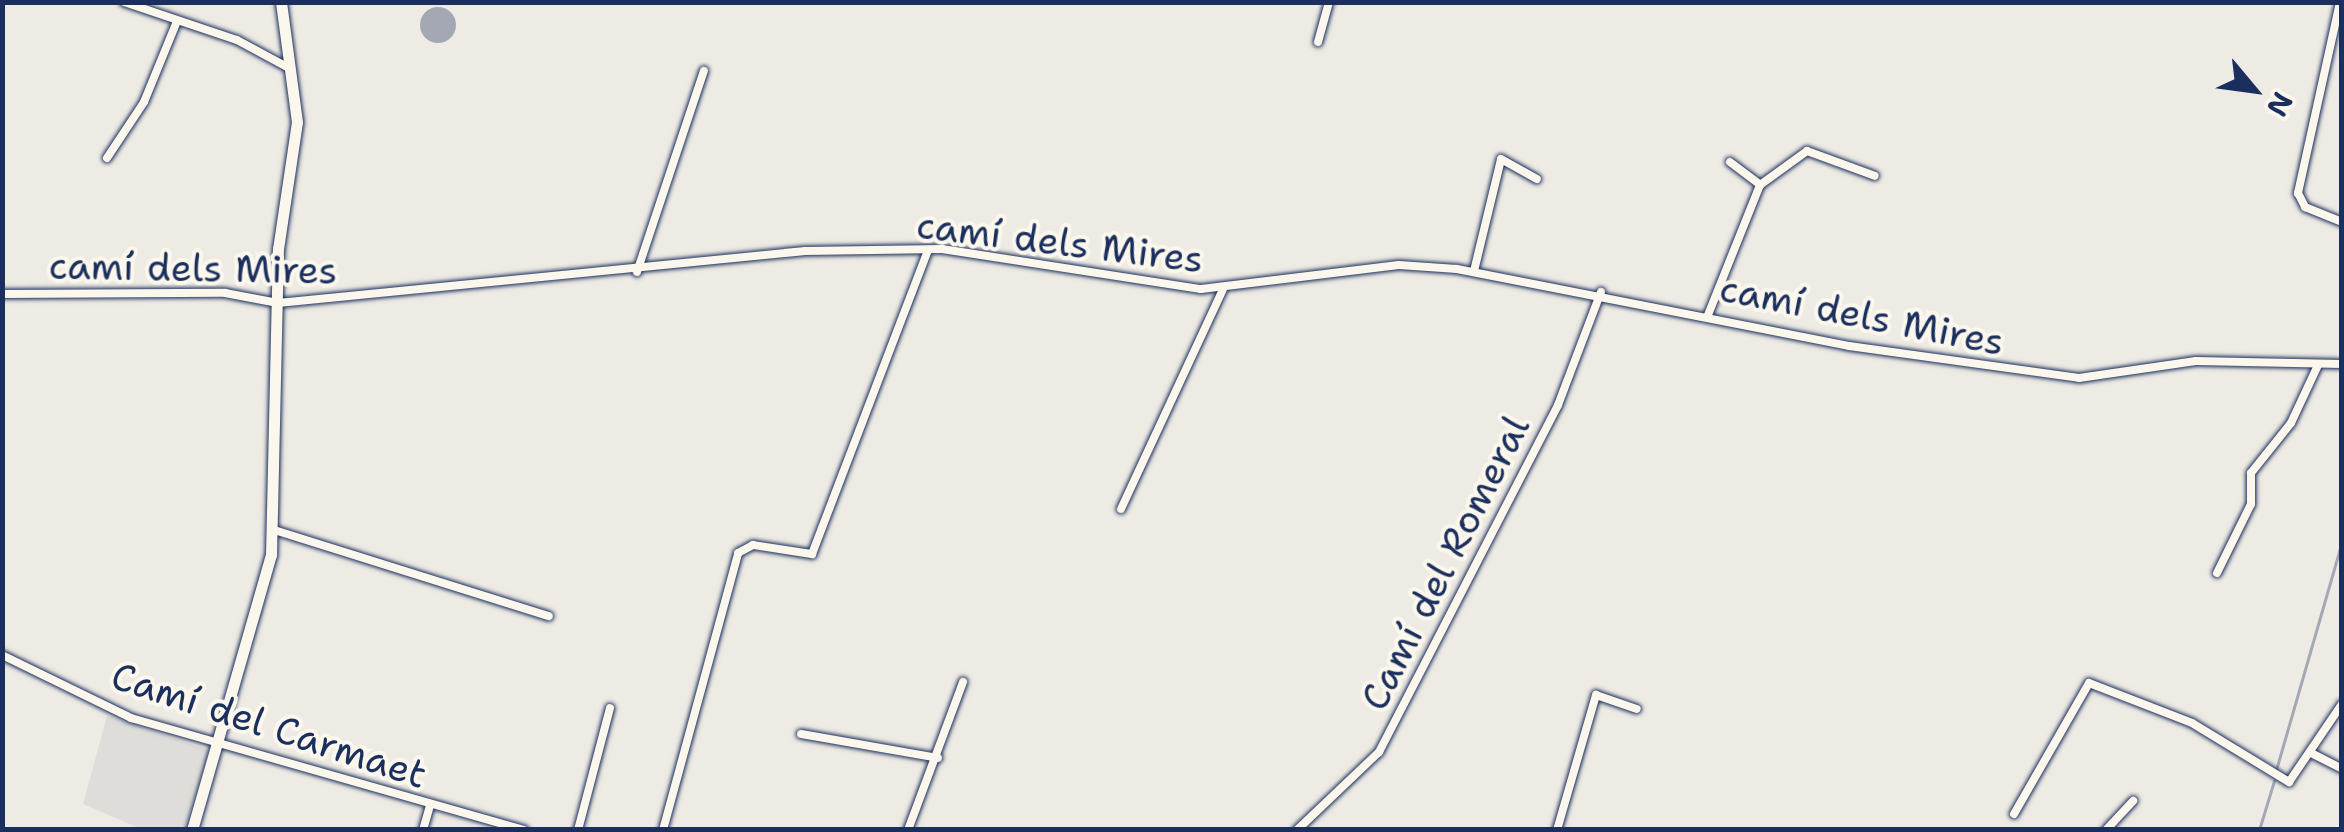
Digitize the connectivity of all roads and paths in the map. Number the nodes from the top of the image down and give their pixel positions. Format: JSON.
{"nodes":[{"id":1,"x":124,"y":2,"type":"edge"},
{"id":2,"x":281,"y":2,"type":"edge"},
{"id":3,"x":1329,"y":2,"type":"edge"},
{"id":4,"x":2340,"y":2,"type":"edge"},
{"id":5,"x":177,"y":22,"type":"junction"},
{"id":6,"x":1318,"y":42,"type":"dead end"},
{"id":7,"x":2329,"y":53,"type":"junction"},
{"id":8,"x":2342,"y":60,"type":"edge"},
{"id":9,"x":293,"y":71,"type":"junction"},
{"id":10,"x":704,"y":72,"type":"dead end"},
{"id":11,"x":107,"y":158,"type":"dead end"},
{"id":12,"x":1730,"y":162,"type":"dead end"},
{"id":13,"x":1875,"y":176,"type":"dead end"},
{"id":14,"x":1538,"y":180,"type":"dead end"},
{"id":15,"x":1760,"y":185,"type":"junction"},
{"id":16,"x":2342,"y":222,"type":"edge"},
{"id":17,"x":928,"y":250,"type":"junction"},
{"id":18,"x":637,"y":272,"type":"junction"},
{"id":19,"x":1474,"y":272,"type":"junction"},
{"id":20,"x":1223,"y":289,"type":"junction"},
{"id":21,"x":1602,"y":292,"type":"junction"},
{"id":22,"x":2,"y":294,"type":"edge"},
{"id":23,"x":278,"y":304,"type":"junction"},
{"id":24,"x":1708,"y":314,"type":"junction"},
{"id":25,"x":2342,"y":364,"type":"edge"},
{"id":26,"x":2318,"y":365,"type":"junction"},
{"id":27,"x":1121,"y":508,"type":"dead end"},
{"id":28,"x":274,"y":530,"type":"junction"},
{"id":29,"x":2217,"y":573,"type":"dead end"},
{"id":30,"x":550,"y":616,"type":"dead end"},
{"id":31,"x":2,"y":655,"type":"edge"},
{"id":32,"x":964,"y":682,"type":"dead end"},
{"id":33,"x":2342,"y":704,"type":"edge"},
{"id":34,"x":610,"y":708,"type":"dead end"},
{"id":35,"x":1637,"y":709,"type":"dead end"},
{"id":36,"x":801,"y":734,"type":"dead end"},
{"id":37,"x":219,"y":746,"type":"junction"},
{"id":38,"x":2312,"y":754,"type":"junction"},
{"id":39,"x":938,"y":758,"type":"junction"},
{"id":40,"x":2342,"y":769,"type":"edge"},
{"id":41,"x":2133,"y":801,"type":"dead end"},
{"id":42,"x":430,"y":806,"type":"junction"},
{"id":43,"x":2014,"y":814,"type":"dead end"},
{"id":44,"x":192,"y":830,"type":"edge"},
{"id":45,"x":422,"y":830,"type":"edge"},
{"id":46,"x":524,"y":830,"type":"edge"},
{"id":47,"x":578,"y":830,"type":"edge"},
{"id":48,"x":663,"y":830,"type":"edge"},
{"id":49,"x":908,"y":830,"type":"edge"},
{"id":50,"x":1297,"y":830,"type":"edge"},
{"id":51,"x":1556,"y":830,"type":"edge"},
{"id":52,"x":2106,"y":830,"type":"edge"}],
"edges":[{"from":1,"to":5,"type":"street"},
{"from":2,"to":9,"type":"main road"},
{"from":3,"to":6,"type":"street"},
{"from":4,"to":7,"type":"street"},
{"from":5,"to":9,"type":"street"},
{"from":5,"to":11,"type":"street"},
{"from":7,"to":8,"type":"street"},
{"from":7,"to":16,"type":"street"},
{"from":9,"to":23,"type":"main road"},
{"from":10,"to":18,"type":"street"},
{"from":12,"to":15,"type":"street"},
{"from":13,"to":15,"type":"street"},
{"from":14,"to":19,"type":"street"},
{"from":15,"to":24,"type":"street"},
{"from":17,"to":18,"type":"street","name":"camí dels Mires"},
{"from":17,"to":20,"type":"street","name":"camí dels Mires"},
{"from":17,"to":48,"type":"street"},
{"from":18,"to":23,"type":"street","name":"camí dels Mires"},
{"from":19,"to":20,"type":"street","name":"camí dels Mires"},
{"from":19,"to":21,"type":"street","name":"camí dels Mires"},
{"from":20,"to":27,"type":"street"},
{"from":21,"to":24,"type":"street","name":"camí dels Mires"},
{"from":21,"to":50,"type":"street","name":"Camí del Romeral"},
{"from":22,"to":23,"type":"street","name":"camí dels Mires"},
{"from":23,"to":28,"type":"main road"},
{"from":24,"to":26,"type":"street","name":"camí dels Mires"},
{"from":25,"to":26,"type":"street","name":"camí dels Mires"},
{"from":26,"to":29,"type":"street"},
{"from":28,"to":30,"type":"street"},
{"from":28,"to":37,"type":"main road"},
{"from":31,"to":37,"type":"street","name":"Camí del Carmaet"},
{"from":32,"to":39,"type":"street"},
{"from":33,"to":38,"type":"street"},
{"from":34,"to":47,"type":"street"},
{"from":35,"to":51,"type":"street"},
{"from":36,"to":39,"type":"street"},
{"from":37,"to":42,"type":"street","name":"Camí del Carmaet"},
{"from":37,"to":44,"type":"main road"},
{"from":38,"to":40,"type":"street"},
{"from":38,"to":43,"type":"street"},
{"from":39,"to":49,"type":"street"},
{"from":41,"to":52,"type":"street"},
{"from":42,"to":45,"type":"street"},
{"from":42,"to":46,"type":"street","name":"Camí del Carmaet"}]}
